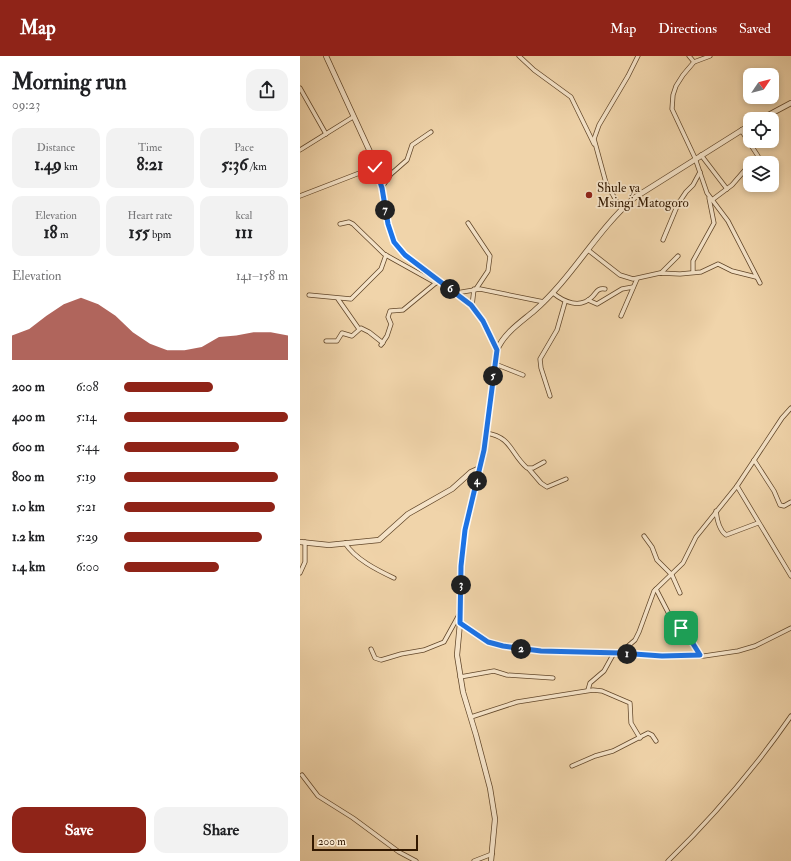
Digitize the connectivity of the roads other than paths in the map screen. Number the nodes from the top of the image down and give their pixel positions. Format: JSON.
{"nodes":[{"id":1,"x":326,"y":56,"type":"edge"},
{"id":2,"x":519,"y":56,"type":"edge"},
{"id":3,"x":638,"y":56,"type":"edge"},
{"id":4,"x":689,"y":56,"type":"edge"},
{"id":5,"x":710,"y":56,"type":"edge"},
{"id":6,"x":694,"y":62,"type":"junction"},
{"id":7,"x":300,"y":88,"type":"edge"},
{"id":8,"x":791,"y":103,"type":"edge"},
{"id":9,"x":774,"y":112,"type":"edge"},
{"id":10,"x":353,"y":116,"type":"junction"},
{"id":11,"x":741,"y":130,"type":"joint"},
{"id":12,"x":430,"y":132,"type":"dead end"},
{"id":13,"x":326,"y":134,"type":"junction"},
{"id":14,"x":594,"y":145,"type":"junction"},
{"id":15,"x":300,"y":150,"type":"edge"},
{"id":16,"x":701,"y":155,"type":"junction"},
{"id":17,"x":758,"y":156,"type":"edge"},
{"id":18,"x":695,"y":158,"type":"junction"},
{"id":19,"x":375,"y":167,"type":"junction"},
{"id":20,"x":700,"y":172,"type":"junction"},
{"id":21,"x":743,"y":172,"type":"edge"},
{"id":22,"x":382,"y":188,"type":"junction"},
{"id":23,"x":727,"y":189,"type":"junction"},
{"id":24,"x":300,"y":196,"type":"edge"},
{"id":25,"x":709,"y":196,"type":"junction"},
{"id":26,"x":712,"y":200,"type":"junction"},
{"id":27,"x":621,"y":209,"type":"junction"},
{"id":28,"x":468,"y":223,"type":"dead end"},
{"id":29,"x":340,"y":224,"type":"dead end"},
{"id":30,"x":663,"y":240,"type":"dead end"},
{"id":31,"x":588,"y":250,"type":"junction"},
{"id":32,"x":386,"y":255,"type":"junction"},
{"id":33,"x":678,"y":256,"type":"dead end"},
{"id":34,"x":693,"y":272,"type":"junction"},
{"id":35,"x":661,"y":273,"type":"junction"},
{"id":36,"x":756,"y":277,"type":"junction"},
{"id":37,"x":637,"y":279,"type":"junction"},
{"id":38,"x":437,"y":282,"type":"junction"},
{"id":39,"x":760,"y":283,"type":"dead end"},
{"id":40,"x":633,"y":287,"type":"junction"},
{"id":41,"x":475,"y":289,"type":"junction"},
{"id":42,"x":605,"y":289,"type":"dead end"},
{"id":43,"x":456,"y":293,"type":"junction"},
{"id":44,"x":553,"y":293,"type":"junction"},
{"id":45,"x":309,"y":295,"type":"dead end"},
{"id":46,"x":338,"y":299,"type":"junction"},
{"id":47,"x":588,"y":300,"type":"junction"},
{"id":48,"x":544,"y":302,"type":"junction"},
{"id":49,"x":565,"y":302,"type":"junction"},
{"id":50,"x":472,"y":306,"type":"junction"},
{"id":51,"x":621,"y":316,"type":"dead end"},
{"id":52,"x":359,"y":329,"type":"junction"},
{"id":53,"x":326,"y":341,"type":"dead end"},
{"id":54,"x":497,"y":350,"type":"junction"},
{"id":55,"x":495,"y":364,"type":"junction"},
{"id":56,"x":524,"y":375,"type":"dead end"},
{"id":57,"x":550,"y":396,"type":"dead end"},
{"id":58,"x":791,"y":408,"type":"edge"},
{"id":59,"x":486,"y":433,"type":"junction"},
{"id":60,"x":754,"y":460,"type":"junction"},
{"id":61,"x":544,"y":462,"type":"dead end"},
{"id":62,"x":480,"y":468,"type":"junction"},
{"id":63,"x":529,"y":469,"type":"junction"},
{"id":64,"x":566,"y":479,"type":"dead end"},
{"id":65,"x":737,"y":486,"type":"junction"},
{"id":66,"x":791,"y":502,"type":"edge"},
{"id":67,"x":716,"y":511,"type":"junction"},
{"id":68,"x":758,"y":523,"type":"junction"},
{"id":69,"x":644,"y":536,"type":"dead end"},
{"id":70,"x":303,"y":542,"type":"edge"},
{"id":71,"x":345,"y":543,"type":"junction"},
{"id":72,"x":300,"y":573,"type":"edge"},
{"id":73,"x":672,"y":575,"type":"junction"},
{"id":74,"x":791,"y":576,"type":"edge"},
{"id":75,"x":394,"y":578,"type":"dead end"},
{"id":76,"x":656,"y":589,"type":"junction"},
{"id":77,"x":680,"y":593,"type":"dead end"},
{"id":78,"x":460,"y":612,"type":"junction"},
{"id":79,"x":460,"y":623,"type":"junction"},
{"id":80,"x":791,"y":628,"type":"edge"},
{"id":81,"x":371,"y":649,"type":"dead end"},
{"id":82,"x":614,"y":653,"type":"junction"},
{"id":83,"x":620,"y":653,"type":"junction"},
{"id":84,"x":700,"y":655,"type":"junction"},
{"id":85,"x":460,"y":677,"type":"junction"},
{"id":86,"x":553,"y":678,"type":"dead end"},
{"id":87,"x":588,"y":690,"type":"junction"},
{"id":88,"x":791,"y":716,"type":"edge"},
{"id":89,"x":471,"y":717,"type":"junction"},
{"id":90,"x":640,"y":738,"type":"junction"},
{"id":91,"x":656,"y":741,"type":"dead end"},
{"id":92,"x":572,"y":766,"type":"dead end"},
{"id":93,"x":302,"y":775,"type":"dead end"},
{"id":94,"x":492,"y":854,"type":"junction"},
{"id":95,"x":416,"y":861,"type":"edge"},
{"id":96,"x":474,"y":861,"type":"edge"},
{"id":97,"x":491,"y":861,"type":"edge"},
{"id":98,"x":668,"y":861,"type":"edge"}],
"edges":[{"from":1,"to":10,"type":"street"},
{"from":2,"to":14,"type":"street"},
{"from":3,"to":14,"type":"street"},
{"from":4,"to":6,"type":"street"},
{"from":5,"to":6,"type":"street"},
{"from":6,"to":18,"type":"street"},
{"from":7,"to":13,"type":"street"},
{"from":8,"to":9,"type":"street"},
{"from":10,"to":13,"type":"street"},
{"from":10,"to":19,"type":"street"},
{"from":11,"to":16,"type":"street"},
{"from":11,"to":17,"type":"street"},
{"from":12,"to":22,"type":"street"},
{"from":13,"to":15,"type":"street"},
{"from":14,"to":27,"type":"street"},
{"from":16,"to":18,"type":"street"},
{"from":16,"to":23,"type":"street"},
{"from":18,"to":20,"type":"street"},
{"from":18,"to":27,"type":"street"},
{"from":19,"to":22,"type":"street"},
{"from":19,"to":24,"type":"street"},
{"from":20,"to":25,"type":"street"},
{"from":20,"to":30,"type":"street"},
{"from":21,"to":23,"type":"street"},
{"from":22,"to":38,"type":"street"},
{"from":23,"to":26,"type":"street"},
{"from":25,"to":26,"type":"street"},
{"from":25,"to":34,"type":"street"},
{"from":26,"to":36,"type":"street"},
{"from":27,"to":31,"type":"street"},
{"from":28,"to":41,"type":"street"},
{"from":29,"to":32,"type":"street"},
{"from":31,"to":37,"type":"street"},
{"from":31,"to":44,"type":"street"},
{"from":32,"to":38,"type":"street"},
{"from":32,"to":46,"type":"street"},
{"from":33,"to":35,"type":"street"},
{"from":34,"to":35,"type":"street"},
{"from":34,"to":36,"type":"street"},
{"from":35,"to":37,"type":"street"},
{"from":36,"to":39,"type":"street"},
{"from":37,"to":40,"type":"street"},
{"from":38,"to":43,"type":"street"},
{"from":38,"to":52,"type":"street"},
{"from":40,"to":47,"type":"street"},
{"from":40,"to":51,"type":"street"},
{"from":41,"to":43,"type":"street"},
{"from":41,"to":48,"type":"street"},
{"from":41,"to":50,"type":"street"},
{"from":42,"to":47,"type":"street"},
{"from":43,"to":50,"type":"street"},
{"from":44,"to":48,"type":"street"},
{"from":44,"to":49,"type":"street"},
{"from":45,"to":46,"type":"street"},
{"from":46,"to":52,"type":"street"},
{"from":47,"to":49,"type":"street"},
{"from":48,"to":54,"type":"street"},
{"from":49,"to":57,"type":"street"},
{"from":50,"to":54,"type":"street"},
{"from":52,"to":53,"type":"street"},
{"from":54,"to":55,"type":"street"},
{"from":55,"to":56,"type":"street"},
{"from":55,"to":59,"type":"street"},
{"from":58,"to":60,"type":"street"},
{"from":59,"to":62,"type":"street"},
{"from":59,"to":63,"type":"street"},
{"from":60,"to":65,"type":"street"},
{"from":60,"to":66,"type":"street"},
{"from":61,"to":63,"type":"street"},
{"from":62,"to":71,"type":"street"},
{"from":62,"to":78,"type":"street"},
{"from":63,"to":64,"type":"street"},
{"from":65,"to":67,"type":"street"},
{"from":65,"to":68,"type":"street"},
{"from":67,"to":68,"type":"street"},
{"from":67,"to":73,"type":"street"},
{"from":68,"to":74,"type":"street"},
{"from":69,"to":73,"type":"street"},
{"from":70,"to":71,"type":"street"},
{"from":70,"to":72,"type":"street"},
{"from":71,"to":75,"type":"street"},
{"from":73,"to":76,"type":"street"},
{"from":73,"to":77,"type":"street"},
{"from":76,"to":83,"type":"street"},
{"from":76,"to":84,"type":"street"},
{"from":78,"to":79,"type":"street"},
{"from":78,"to":81,"type":"street"},
{"from":79,"to":82,"type":"street"},
{"from":79,"to":85,"type":"street"},
{"from":80,"to":84,"type":"street"},
{"from":82,"to":83,"type":"street"},
{"from":82,"to":87,"type":"street"},
{"from":83,"to":84,"type":"street"},
{"from":85,"to":86,"type":"street"},
{"from":85,"to":89,"type":"street"},
{"from":87,"to":89,"type":"street"},
{"from":87,"to":90,"type":"street"},
{"from":88,"to":98,"type":"street"},
{"from":89,"to":94,"type":"street"},
{"from":90,"to":91,"type":"street"},
{"from":90,"to":92,"type":"street"},
{"from":93,"to":95,"type":"street"},
{"from":94,"to":96,"type":"street"},
{"from":94,"to":97,"type":"street"}]}
